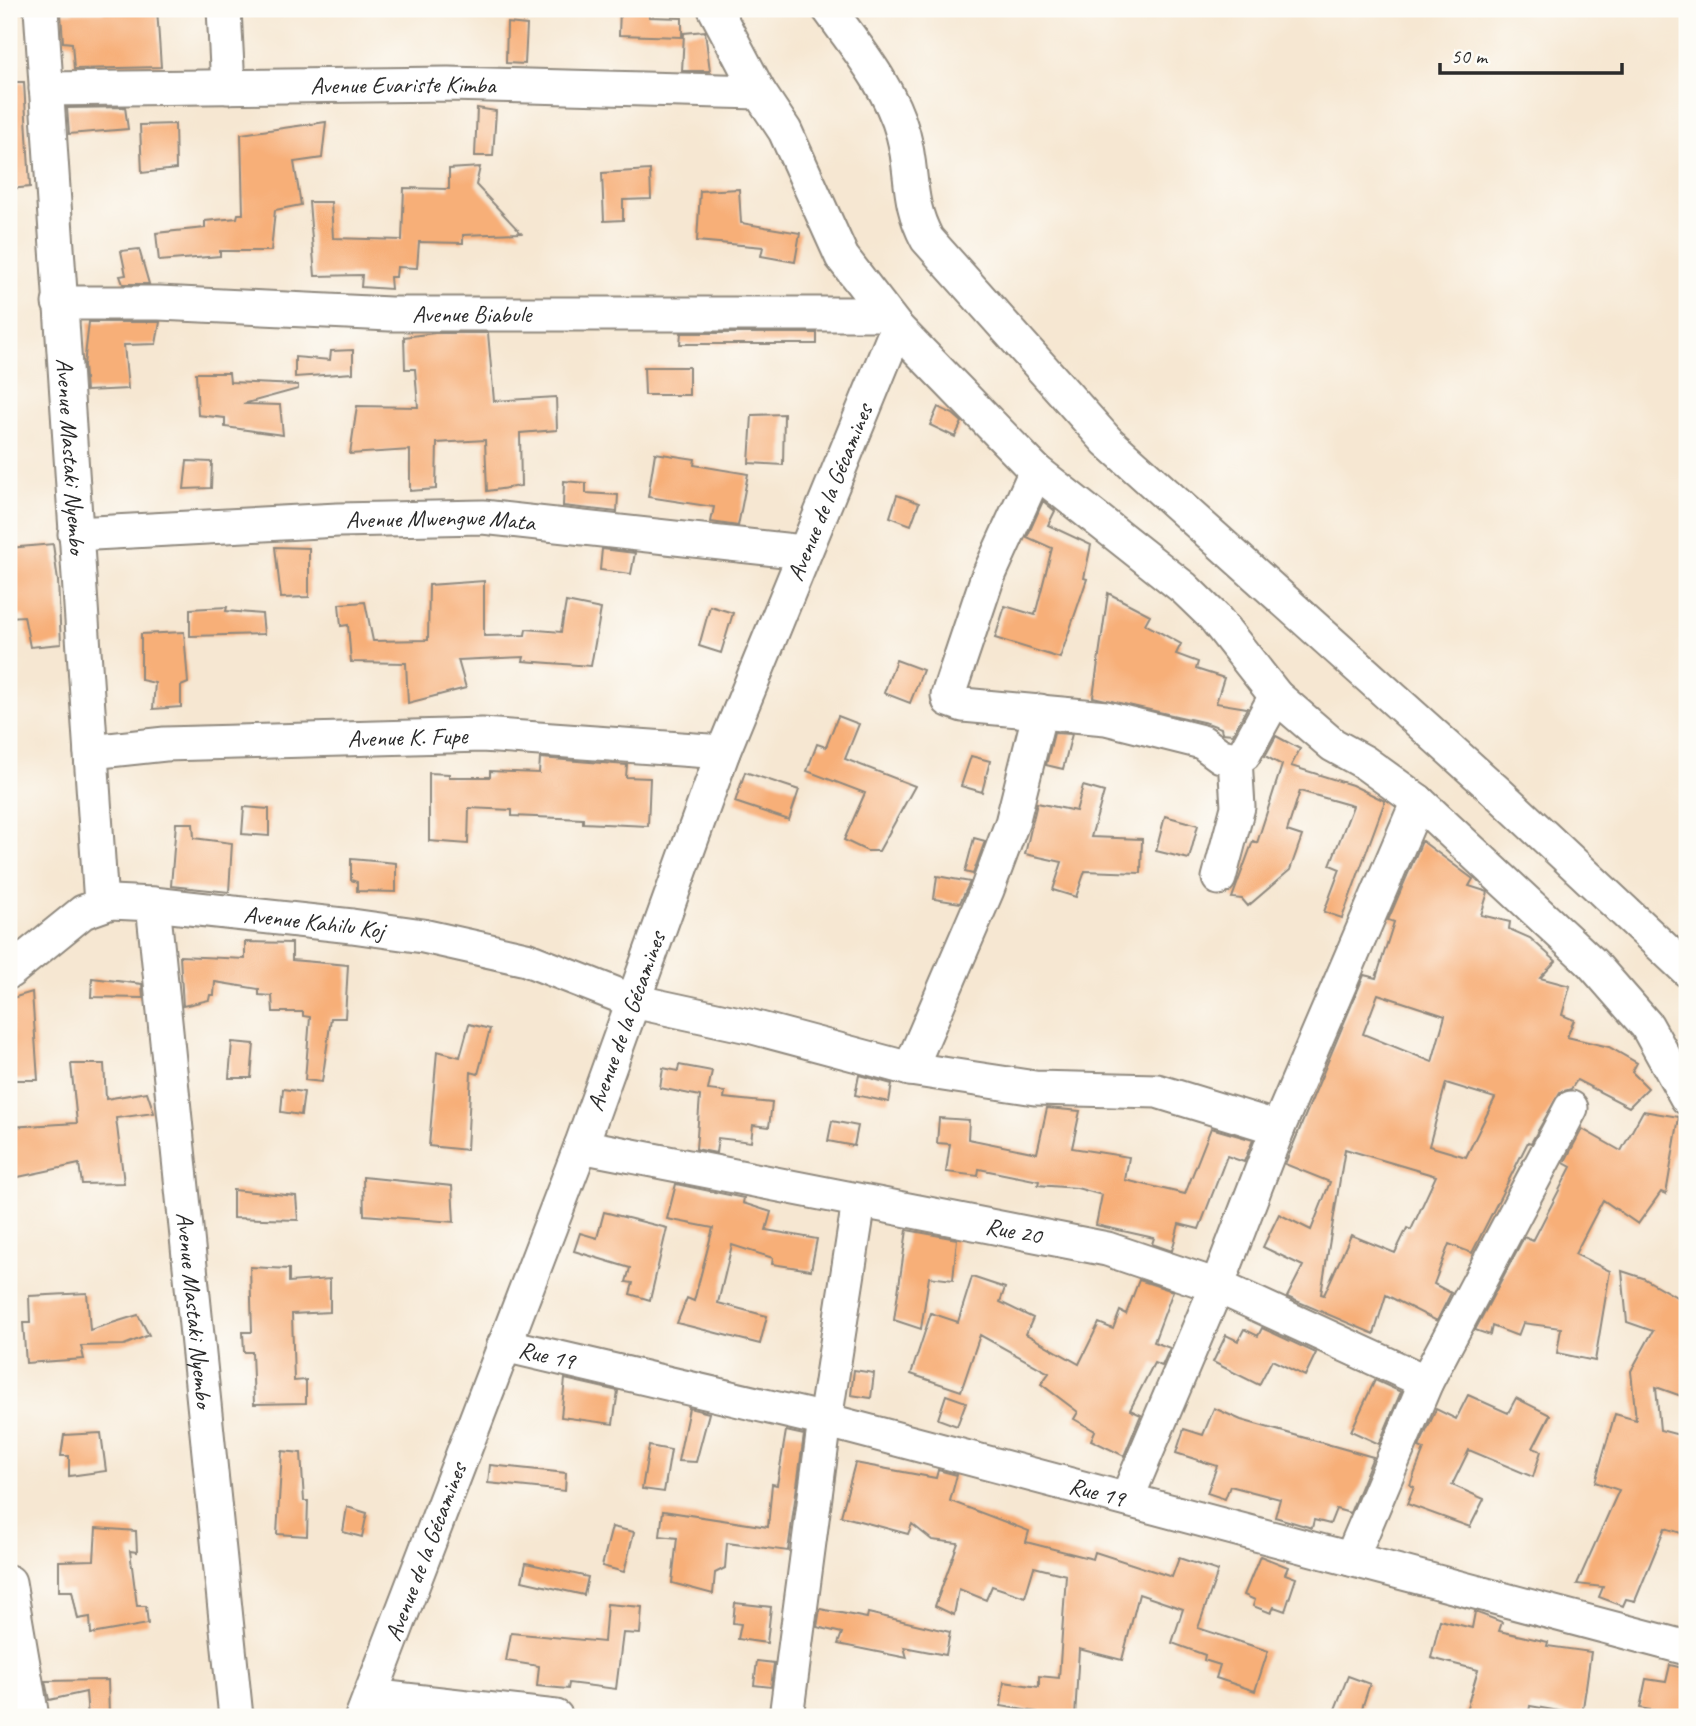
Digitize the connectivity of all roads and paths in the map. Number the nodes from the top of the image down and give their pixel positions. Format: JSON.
{"nodes":[{"id":1,"x":41,"y":9,"type":"edge"},
{"id":2,"x":225,"y":9,"type":"edge"},
{"id":3,"x":715,"y":9,"type":"edge"},
{"id":4,"x":829,"y":9,"type":"edge"},
{"id":5,"x":228,"y":87,"type":"junction"},
{"id":6,"x":46,"y":89,"type":"junction"},
{"id":7,"x":759,"y":92,"type":"junction"},
{"id":8,"x":60,"y":303,"type":"junction"},
{"id":9,"x":890,"y":321,"type":"junction"},
{"id":10,"x":1036,"y":471,"type":"junction"},
{"id":11,"x":75,"y":534,"type":"junction"},
{"id":12,"x":803,"y":552,"type":"junction"},
{"id":13,"x":1276,"y":696,"type":"junction"},
{"id":14,"x":1040,"y":711,"type":"junction"},
{"id":15,"x":91,"y":752,"type":"junction"},
{"id":16,"x":723,"y":752,"type":"junction"},
{"id":17,"x":1236,"y":759,"type":"junction"},
{"id":18,"x":1418,"y":801,"type":"junction"},
{"id":19,"x":1219,"y":878,"type":"dead end"},
{"id":20,"x":101,"y":904,"type":"junction"},
{"id":21,"x":153,"y":904,"type":"junction"},
{"id":22,"x":1687,"y":970,"type":"edge"},
{"id":23,"x":9,"y":972,"type":"edge"},
{"id":24,"x":633,"y":1001,"type":"junction"},
{"id":25,"x":910,"y":1069,"type":"junction"},
{"id":26,"x":1687,"y":1098,"type":"edge"},
{"id":27,"x":1571,"y":1108,"type":"dead end"},
{"id":28,"x":1278,"y":1128,"type":"junction"},
{"id":29,"x":581,"y":1146,"type":"junction"},
{"id":30,"x":859,"y":1202,"type":"junction"},
{"id":31,"x":1217,"y":1286,"type":"junction"},
{"id":32,"x":504,"y":1345,"type":"junction"},
{"id":33,"x":1426,"y":1382,"type":"junction"},
{"id":34,"x":825,"y":1420,"type":"junction"},
{"id":35,"x":1127,"y":1498,"type":"junction"},
{"id":36,"x":1351,"y":1559,"type":"junction"},
{"id":37,"x":9,"y":1582,"type":"edge"},
{"id":38,"x":1687,"y":1648,"type":"edge"},
{"id":39,"x":366,"y":1707,"type":"edge"},
{"id":40,"x":32,"y":1717,"type":"edge"},
{"id":41,"x":236,"y":1717,"type":"edge"},
{"id":42,"x":556,"y":1717,"type":"edge"},
{"id":43,"x":786,"y":1717,"type":"edge"}],
"edges":[{"from":1,"to":6,"type":"street","name":"Avenue Mastaki Nyembo"},
{"from":2,"to":5,"type":"street"},
{"from":3,"to":7,"type":"street"},
{"from":4,"to":22,"type":"street"},
{"from":5,"to":6,"type":"street","name":"Avenue Evariste Kimba"},
{"from":5,"to":7,"type":"street","name":"Avenue Evariste Kimba"},
{"from":6,"to":8,"type":"street","name":"Avenue Mastaki Nyembo"},
{"from":7,"to":9,"type":"street"},
{"from":8,"to":9,"type":"street","name":"Avenue Biabule"},
{"from":8,"to":11,"type":"street","name":"Avenue Mastaki Nyembo"},
{"from":9,"to":10,"type":"street"},
{"from":9,"to":12,"type":"street","name":"Avenue de la Gécamines"},
{"from":10,"to":13,"type":"street"},
{"from":10,"to":14,"type":"street"},
{"from":11,"to":12,"type":"street","name":"Avenue Mwengwe Mata"},
{"from":11,"to":15,"type":"street","name":"Avenue Mastaki Nyembo"},
{"from":12,"to":16,"type":"street","name":"Avenue de la Gécamines"},
{"from":13,"to":17,"type":"street"},
{"from":13,"to":18,"type":"street"},
{"from":14,"to":17,"type":"street"},
{"from":14,"to":25,"type":"street"},
{"from":15,"to":16,"type":"street","name":"Avenue K. Fupe"},
{"from":15,"to":20,"type":"street","name":"Avenue Mastaki Nyembo"},
{"from":16,"to":24,"type":"street","name":"Avenue de la Gécamines"},
{"from":17,"to":19,"type":"street"},
{"from":18,"to":26,"type":"street"},
{"from":18,"to":28,"type":"street"},
{"from":20,"to":21,"type":"street","name":"Avenue Kahilu Koj"},
{"from":20,"to":23,"type":"street"},
{"from":21,"to":24,"type":"street","name":"Avenue Kahilu Koj"},
{"from":21,"to":41,"type":"street","name":"Avenue Mastaki Nyembo"},
{"from":24,"to":25,"type":"street","name":"Avenue Kahilu Koj"},
{"from":24,"to":29,"type":"street","name":"Avenue de la Gécamines"},
{"from":25,"to":28,"type":"street","name":"Avenue Kahilu Koj"},
{"from":27,"to":33,"type":"street"},
{"from":28,"to":31,"type":"street"},
{"from":29,"to":30,"type":"street","name":"Rue 20"},
{"from":29,"to":32,"type":"street","name":"Avenue de la Gécamines"},
{"from":30,"to":31,"type":"street","name":"Rue 20"},
{"from":30,"to":34,"type":"street"},
{"from":31,"to":33,"type":"street","name":"Rue 20"},
{"from":31,"to":35,"type":"street"},
{"from":32,"to":34,"type":"street","name":"Rue 19"},
{"from":32,"to":39,"type":"street","name":"Avenue de la Gécamines"},
{"from":33,"to":36,"type":"street"},
{"from":34,"to":35,"type":"street","name":"Rue 19"},
{"from":34,"to":43,"type":"street"},
{"from":35,"to":36,"type":"street","name":"Rue 19"},
{"from":36,"to":38,"type":"street","name":"Rue 19"},
{"from":37,"to":40,"type":"street"},
{"from":39,"to":42,"type":"street"}]}
